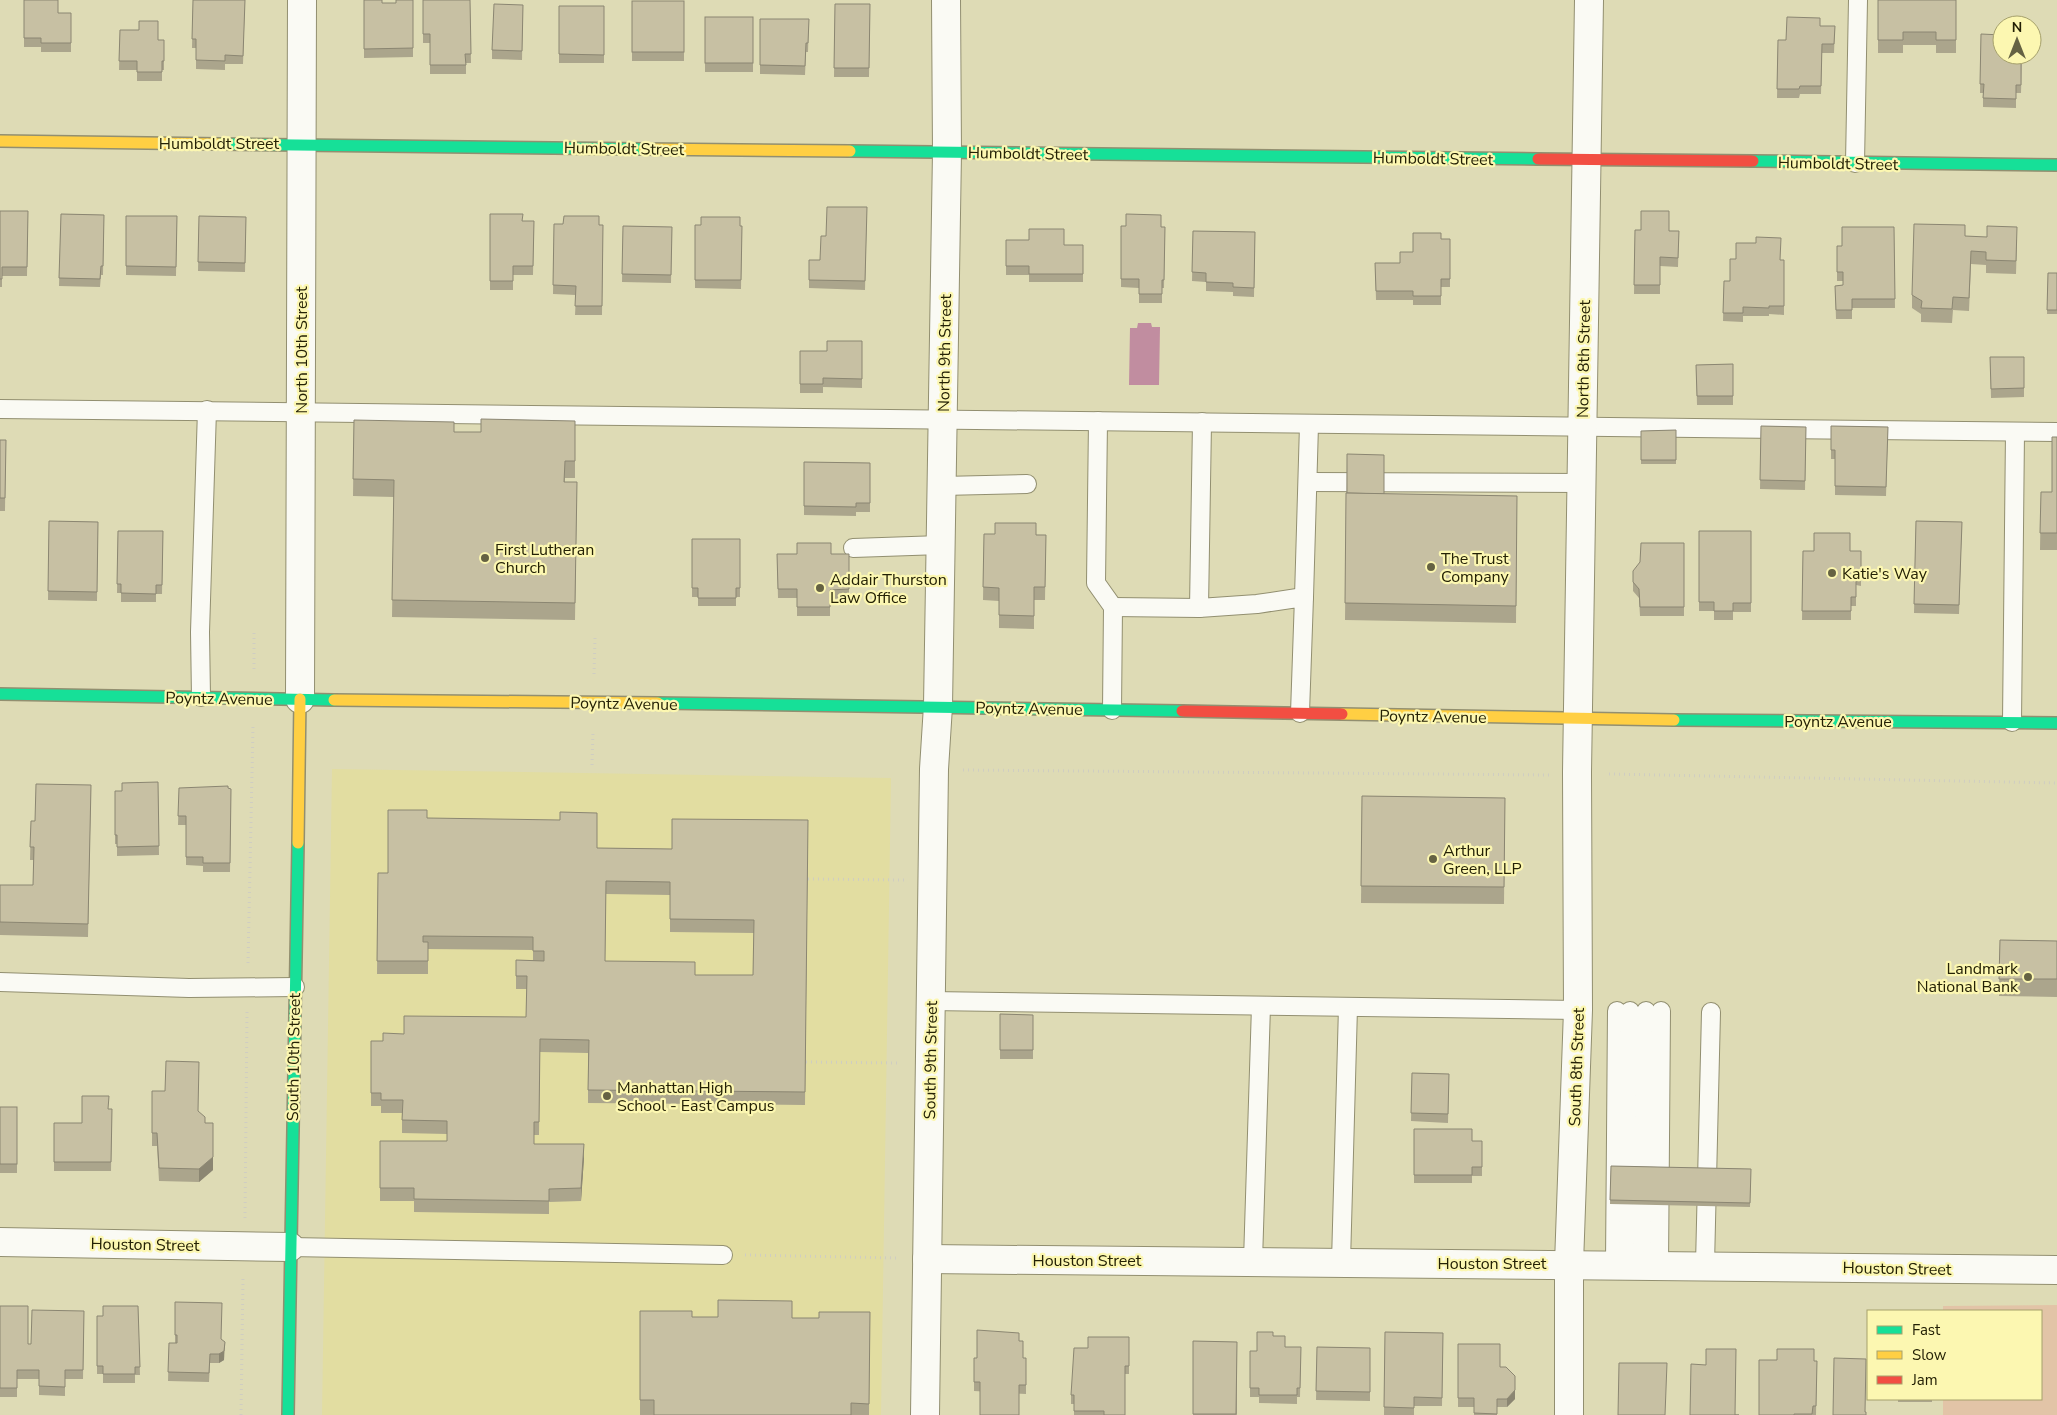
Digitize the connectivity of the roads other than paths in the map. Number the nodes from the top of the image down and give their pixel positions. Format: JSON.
{"nodes":[{"id":1,"x":302,"y":0,"type":"edge"},
{"id":2,"x":946,"y":0,"type":"edge"},
{"id":3,"x":1589,"y":0,"type":"edge"},
{"id":4,"x":1858,"y":0,"type":"edge"},
{"id":5,"x":0,"y":141,"type":"edge"},
{"id":6,"x":302,"y":144,"type":"junction"},
{"id":7,"x":947,"y":152,"type":"junction"},
{"id":8,"x":1586,"y":160,"type":"junction"},
{"id":9,"x":1855,"y":163,"type":"junction"},
{"id":10,"x":2057,"y":165,"type":"edge"},
{"id":11,"x":0,"y":409,"type":"edge"},
{"id":12,"x":207,"y":410,"type":"junction"},
{"id":13,"x":301,"y":411,"type":"junction"},
{"id":14,"x":943,"y":418,"type":"junction"},
{"id":15,"x":1098,"y":420,"type":"junction"},
{"id":16,"x":1202,"y":422,"type":"junction"},
{"id":17,"x":1309,"y":425,"type":"junction"},
{"id":18,"x":1582,"y":427,"type":"junction"},
{"id":19,"x":2015,"y":432,"type":"junction"},
{"id":20,"x":2057,"y":432,"type":"edge"},
{"id":21,"x":1308,"y":482,"type":"junction"},
{"id":22,"x":1582,"y":483,"type":"junction"},
{"id":23,"x":1027,"y":484,"type":"dead end"},
{"id":24,"x":942,"y":486,"type":"junction"},
{"id":25,"x":941,"y":546,"type":"junction"},
{"id":26,"x":853,"y":548,"type":"dead end"},
{"id":27,"x":1304,"y":597,"type":"junction"},
{"id":28,"x":1113,"y":607,"type":"junction"},
{"id":29,"x":1198,"y":608,"type":"junction"},
{"id":30,"x":0,"y":694,"type":"edge"},
{"id":31,"x":201,"y":697,"type":"junction"},
{"id":32,"x":300,"y":699,"type":"junction"},
{"id":33,"x":938,"y":706,"type":"junction"},
{"id":34,"x":1112,"y":710,"type":"junction"},
{"id":35,"x":1300,"y":713,"type":"junction"},
{"id":36,"x":1578,"y":719,"type":"junction"},
{"id":37,"x":2012,"y":722,"type":"junction"},
{"id":38,"x":2057,"y":723,"type":"edge"},
{"id":39,"x":0,"y":982,"type":"edge"},
{"id":40,"x":295,"y":987,"type":"junction"},
{"id":41,"x":930,"y":1001,"type":"junction"},
{"id":42,"x":1261,"y":1006,"type":"junction"},
{"id":43,"x":1348,"y":1007,"type":"junction"},
{"id":44,"x":1578,"y":1010,"type":"junction"},
{"id":45,"x":1711,"y":1012,"type":"dead end"},
{"id":46,"x":0,"y":1242,"type":"edge"},
{"id":47,"x":290,"y":1247,"type":"junction"},
{"id":48,"x":723,"y":1255,"type":"road end"},
{"id":49,"x":927,"y":1259,"type":"junction"},
{"id":50,"x":1254,"y":1261,"type":"junction"},
{"id":51,"x":1341,"y":1262,"type":"junction"},
{"id":52,"x":1569,"y":1264,"type":"junction"},
{"id":53,"x":1636,"y":1265,"type":"junction"},
{"id":54,"x":1705,"y":1265,"type":"junction"},
{"id":55,"x":2057,"y":1270,"type":"edge"},
{"id":56,"x":288,"y":1415,"type":"edge"},
{"id":57,"x":926,"y":1415,"type":"edge"},
{"id":58,"x":1569,"y":1415,"type":"edge"}],
"edges":[{"from":1,"to":6,"type":"street","name":"North 10th Street"},
{"from":2,"to":7,"type":"street","name":"North 9th Street"},
{"from":3,"to":8,"type":"street","name":"North 8th Street"},
{"from":4,"to":9,"type":"lane"},
{"from":5,"to":6,"type":"street","name":"Humboldt Street"},
{"from":6,"to":7,"type":"street","name":"Humboldt Street"},
{"from":6,"to":13,"type":"street","name":"North 10th Street"},
{"from":7,"to":8,"type":"street","name":"Humboldt Street"},
{"from":7,"to":14,"type":"street","name":"North 9th Street"},
{"from":8,"to":9,"type":"street","name":"Humboldt Street"},
{"from":8,"to":18,"type":"street","name":"North 8th Street"},
{"from":9,"to":10,"type":"street","name":"Humboldt Street"},
{"from":11,"to":12,"type":"lane"},
{"from":12,"to":13,"type":"lane"},
{"from":12,"to":31,"type":"lane"},
{"from":13,"to":14,"type":"lane"},
{"from":13,"to":32,"type":"street","name":"North 10th Street"},
{"from":14,"to":15,"type":"lane"},
{"from":14,"to":24,"type":"street","name":"North 9th Street"},
{"from":15,"to":16,"type":"lane"},
{"from":15,"to":28,"type":"lane"},
{"from":16,"to":17,"type":"lane"},
{"from":16,"to":29,"type":"lane"},
{"from":17,"to":18,"type":"lane"},
{"from":17,"to":21,"type":"lane"},
{"from":18,"to":19,"type":"lane"},
{"from":18,"to":22,"type":"street","name":"North 8th Street"},
{"from":19,"to":20,"type":"lane"},
{"from":19,"to":37,"type":"lane"},
{"from":21,"to":22,"type":"lane"},
{"from":21,"to":27,"type":"lane"},
{"from":22,"to":36,"type":"street","name":"North 8th Street"},
{"from":23,"to":24,"type":"lane"},
{"from":24,"to":25,"type":"street","name":"North 9th Street"},
{"from":25,"to":26,"type":"lane"},
{"from":25,"to":33,"type":"street","name":"North 9th Street"},
{"from":27,"to":29,"type":"lane"},
{"from":27,"to":35,"type":"lane"},
{"from":28,"to":29,"type":"lane"},
{"from":28,"to":34,"type":"lane"},
{"from":30,"to":31,"type":"street","name":"Poyntz Avenue"},
{"from":31,"to":32,"type":"street","name":"Poyntz Avenue"},
{"from":32,"to":33,"type":"street","name":"Poyntz Avenue"},
{"from":32,"to":40,"type":"street","name":"South 10th Street"},
{"from":33,"to":34,"type":"street","name":"Poyntz Avenue"},
{"from":33,"to":41,"type":"street","name":"South 9th Street"},
{"from":34,"to":35,"type":"street","name":"Poyntz Avenue"},
{"from":35,"to":36,"type":"street","name":"Poyntz Avenue"},
{"from":36,"to":37,"type":"street","name":"Poyntz Avenue"},
{"from":36,"to":44,"type":"street","name":"South 8th Street"},
{"from":37,"to":38,"type":"street","name":"Poyntz Avenue"},
{"from":39,"to":40,"type":"lane"},
{"from":40,"to":47,"type":"street","name":"South 10th Street"},
{"from":41,"to":42,"type":"lane"},
{"from":41,"to":49,"type":"street","name":"South 9th Street"},
{"from":42,"to":43,"type":"lane"},
{"from":42,"to":50,"type":"lane"},
{"from":43,"to":44,"type":"lane"},
{"from":43,"to":51,"type":"lane"},
{"from":44,"to":52,"type":"street","name":"South 8th Street"},
{"from":45,"to":54,"type":"lane"},
{"from":46,"to":47,"type":"street","name":"Houston Street"},
{"from":47,"to":48,"type":"lane"},
{"from":47,"to":56,"type":"street","name":"South 10th Street"},
{"from":49,"to":50,"type":"street","name":"Houston Street"},
{"from":49,"to":57,"type":"street","name":"South 9th Street"},
{"from":50,"to":51,"type":"street","name":"Houston Street"},
{"from":51,"to":52,"type":"street","name":"Houston Street"},
{"from":52,"to":53,"type":"street","name":"Houston Street"},
{"from":52,"to":58,"type":"street","name":"South 8th Street"},
{"from":53,"to":53,"type":"lane"},
{"from":53,"to":54,"type":"street","name":"Houston Street"},
{"from":54,"to":55,"type":"street","name":"Houston Street"}]}
